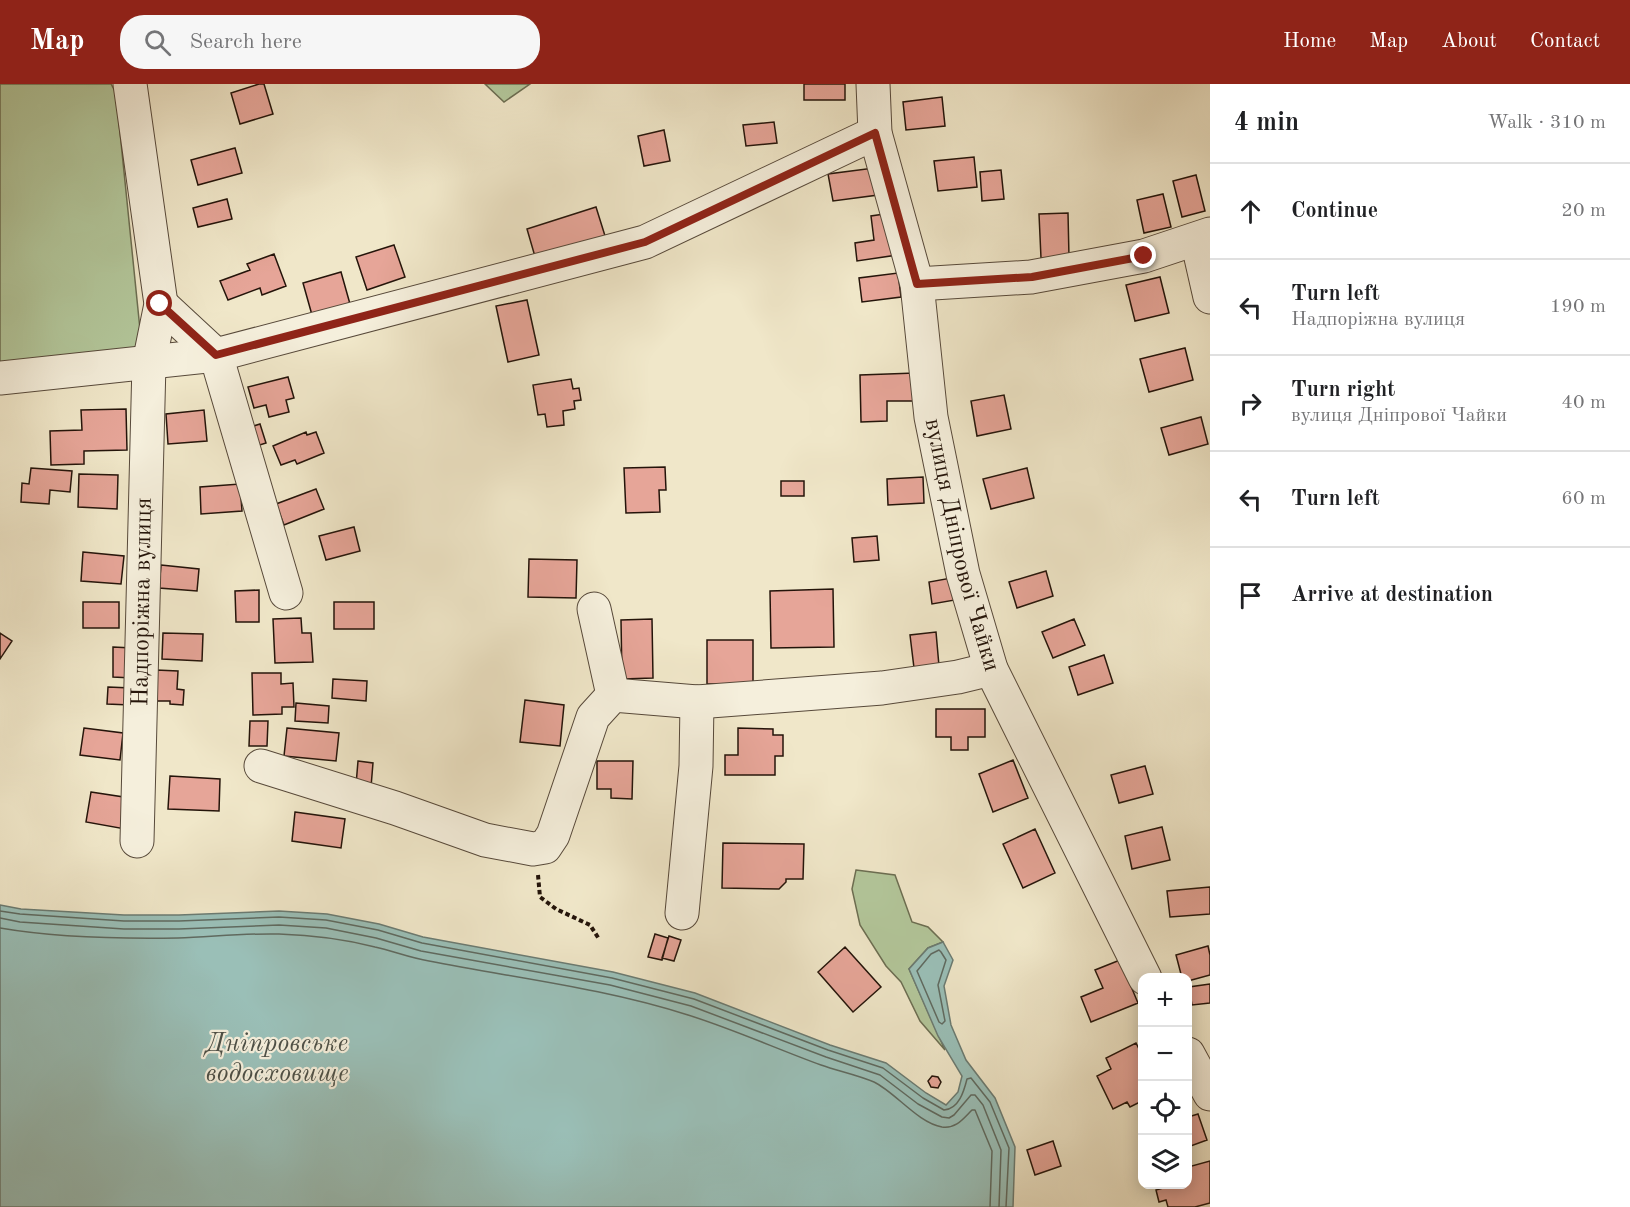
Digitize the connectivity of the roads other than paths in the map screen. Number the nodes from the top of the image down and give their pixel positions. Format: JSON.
{"nodes":[{"id":1,"x":130,"y":84,"type":"edge"},
{"id":2,"x":873,"y":84,"type":"edge"},
{"id":3,"x":875,"y":133,"type":"junction"},
{"id":4,"x":1204,"y":237,"type":"edge"},
{"id":5,"x":917,"y":284,"type":"junction"},
{"id":6,"x":1210,"y":297,"type":"edge"},
{"id":7,"x":160,"y":304,"type":"junction"},
{"id":8,"x":216,"y":355,"type":"junction"},
{"id":9,"x":149,"y":363,"type":"junction"},
{"id":10,"x":0,"y":378,"type":"edge"},
{"id":11,"x":286,"y":593,"type":"dead end"},
{"id":12,"x":594,"y":609,"type":"dead end"},
{"id":13,"x":991,"y":669,"type":"junction"},
{"id":14,"x":613,"y":694,"type":"junction"},
{"id":15,"x":697,"y":702,"type":"junction"},
{"id":16,"x":261,"y":766,"type":"dead end"},
{"id":17,"x":137,"y":841,"type":"dead end"},
{"id":18,"x":682,"y":913,"type":"dead end"},
{"id":19,"x":1143,"y":973,"type":"edge"},
{"id":20,"x":1192,"y":1061,"type":"edge"},
{"id":21,"x":1210,"y":1094,"type":"edge"}],
"edges":[{"from":1,"to":7,"type":"street","name":"Надпоріжна вулиця"},
{"from":2,"to":3,"type":"street","name":"вулиця Дніпрової Чайки"},
{"from":3,"to":5,"type":"street","name":"вулиця Дніпрової Чайки"},
{"from":3,"to":8,"type":"street"},
{"from":4,"to":5,"type":"street"},
{"from":4,"to":6,"type":"street"},
{"from":5,"to":13,"type":"street","name":"вулиця Дніпрової Чайки"},
{"from":7,"to":8,"type":"street"},
{"from":7,"to":9,"type":"street","name":"Надпоріжна вулиця"},
{"from":8,"to":9,"type":"street"},
{"from":8,"to":11,"type":"street"},
{"from":9,"to":10,"type":"street"},
{"from":9,"to":17,"type":"street","name":"Надпоріжна вулиця"},
{"from":12,"to":14,"type":"street"},
{"from":13,"to":15,"type":"street"},
{"from":13,"to":19,"type":"street","name":"вулиця Дніпрової Чайки"},
{"from":14,"to":15,"type":"street"},
{"from":14,"to":16,"type":"street"},
{"from":15,"to":18,"type":"street"},
{"from":20,"to":21,"type":"street"}]}
